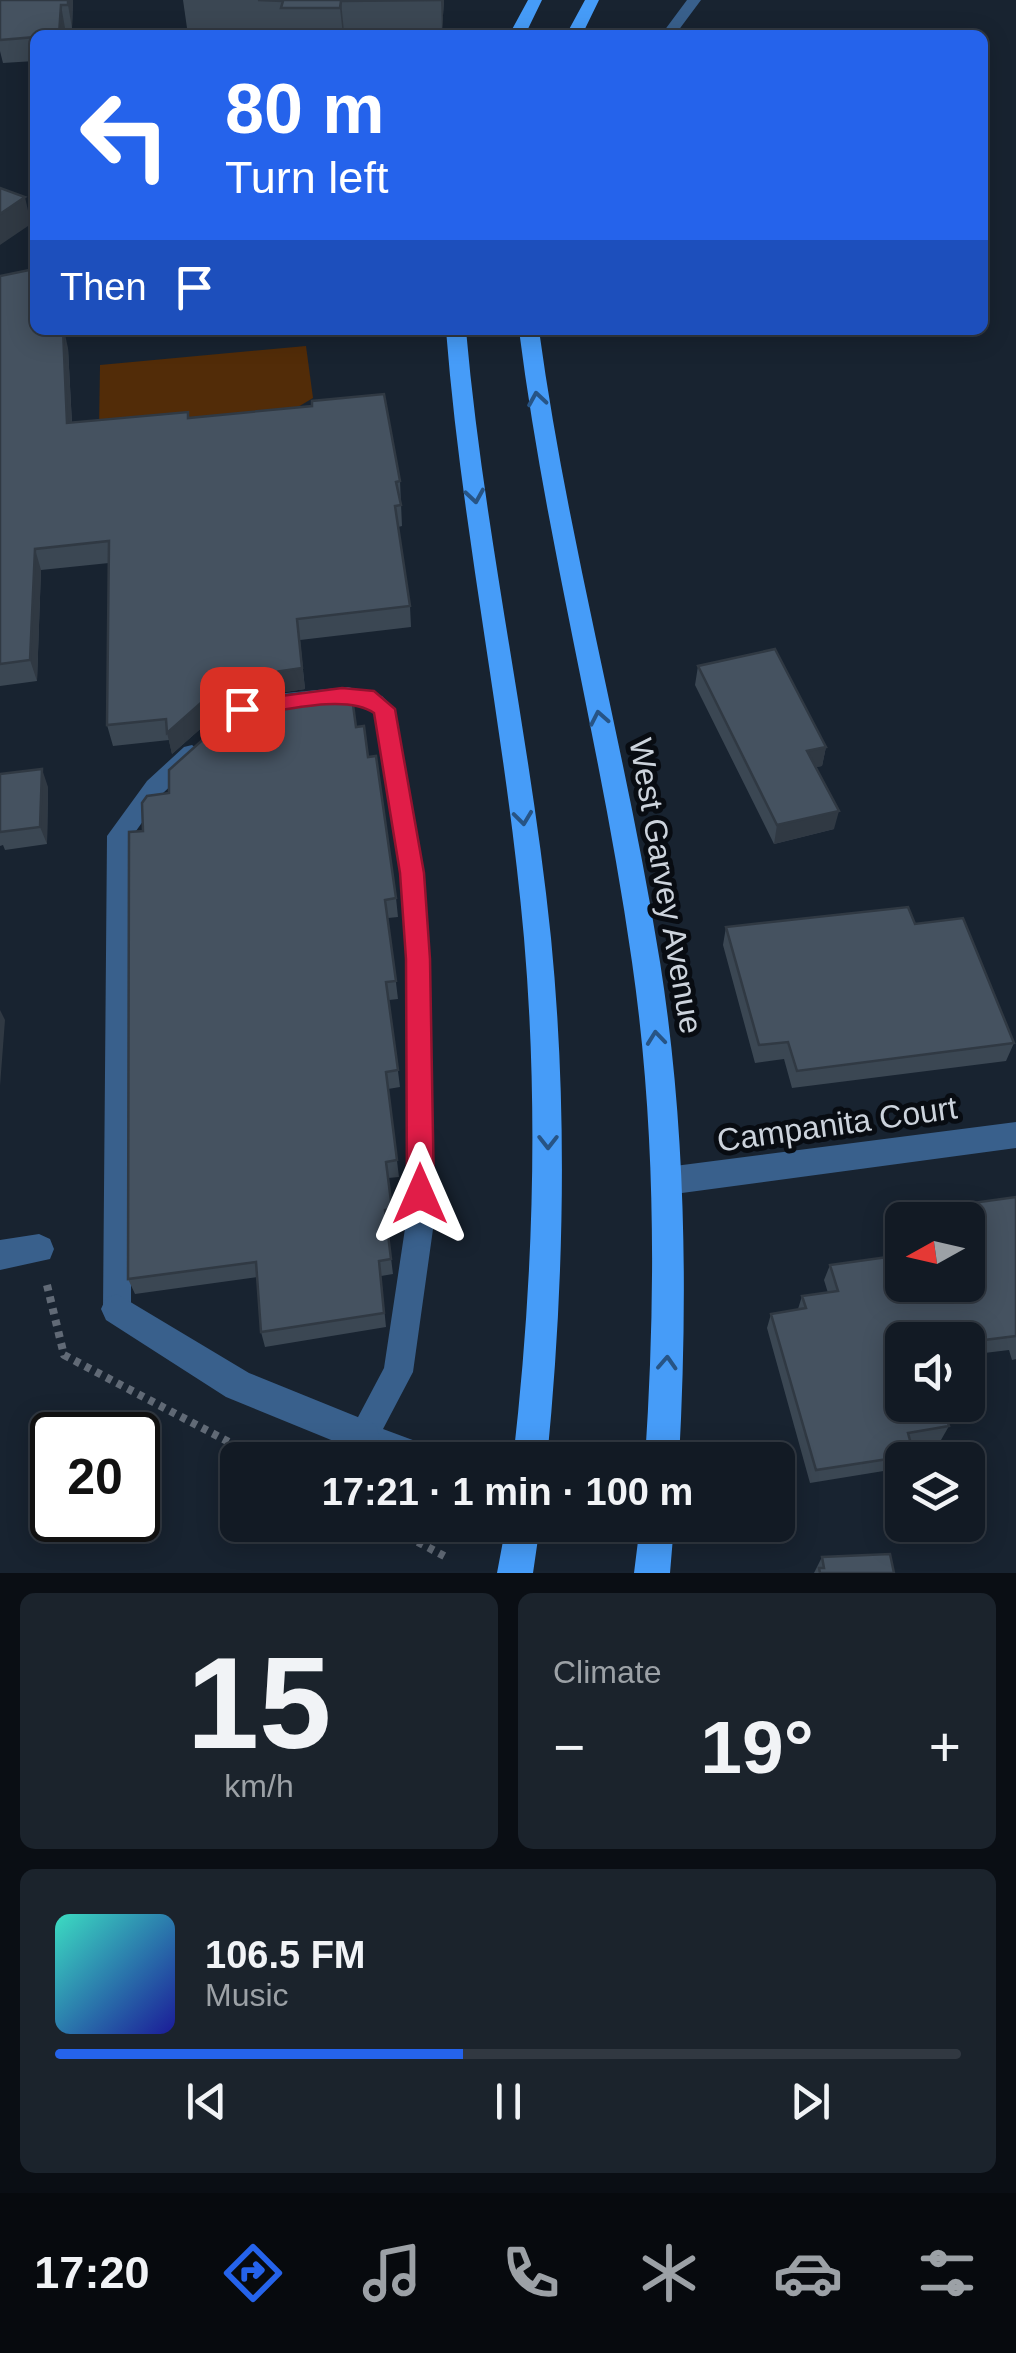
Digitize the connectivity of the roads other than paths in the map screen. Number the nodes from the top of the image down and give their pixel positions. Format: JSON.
{"nodes":[{"id":1,"x":535,"y":0,"type":"edge"},
{"id":2,"x":592,"y":0,"type":"edge"},
{"id":3,"x":694,"y":0,"type":"edge"},
{"id":4,"x":519,"y":30,"type":"edge"},
{"id":5,"x":577,"y":30,"type":"edge"},
{"id":6,"x":672,"y":30,"type":"edge"},
{"id":7,"x":456,"y":335,"type":"edge"},
{"id":8,"x":529,"y":335,"type":"edge"},
{"id":9,"x":258,"y":705,"type":"edge"},
{"id":10,"x":212,"y":735,"type":"edge"},
{"id":11,"x":1016,"y":1135,"type":"edge"},
{"id":12,"x":667,"y":1181,"type":"junction"},
{"id":13,"x":39,"y":1250,"type":"road end"},
{"id":14,"x":0,"y":1255,"type":"edge"},
{"id":15,"x":117,"y":1309,"type":"joint"},
{"id":16,"x":362,"y":1436,"type":"junction"},
{"id":17,"x":378,"y":1442,"type":"edge"},
{"id":18,"x":532,"y":1442,"type":"edge"},
{"id":19,"x":663,"y":1442,"type":"edge"},
{"id":20,"x":520,"y":1542,"type":"edge"},
{"id":21,"x":655,"y":1542,"type":"edge"},
{"id":22,"x":515,"y":1573,"type":"edge"},
{"id":23,"x":652,"y":1573,"type":"edge"}],
"edges":[{"from":1,"to":4,"type":"main road"},
{"from":2,"to":5,"type":"main road"},
{"from":3,"to":6,"type":"lane"},
{"from":7,"to":18,"type":"main road","one_way":true},
{"from":12,"to":8,"type":"main road","name":"West Garvey Avenue","one_way":true},
{"from":9,"to":16,"type":"lane"},
{"from":10,"to":15,"type":"lane"},
{"from":11,"to":12,"type":"street","name":"Campanita Court"},
{"from":19,"to":12,"type":"main road","name":"West Garvey Avenue","one_way":true},
{"from":13,"to":14,"type":"street"},
{"from":15,"to":16,"type":"street"},
{"from":16,"to":17,"type":"lane"},
{"from":20,"to":22,"type":"main road"},
{"from":21,"to":23,"type":"main road"}]}
